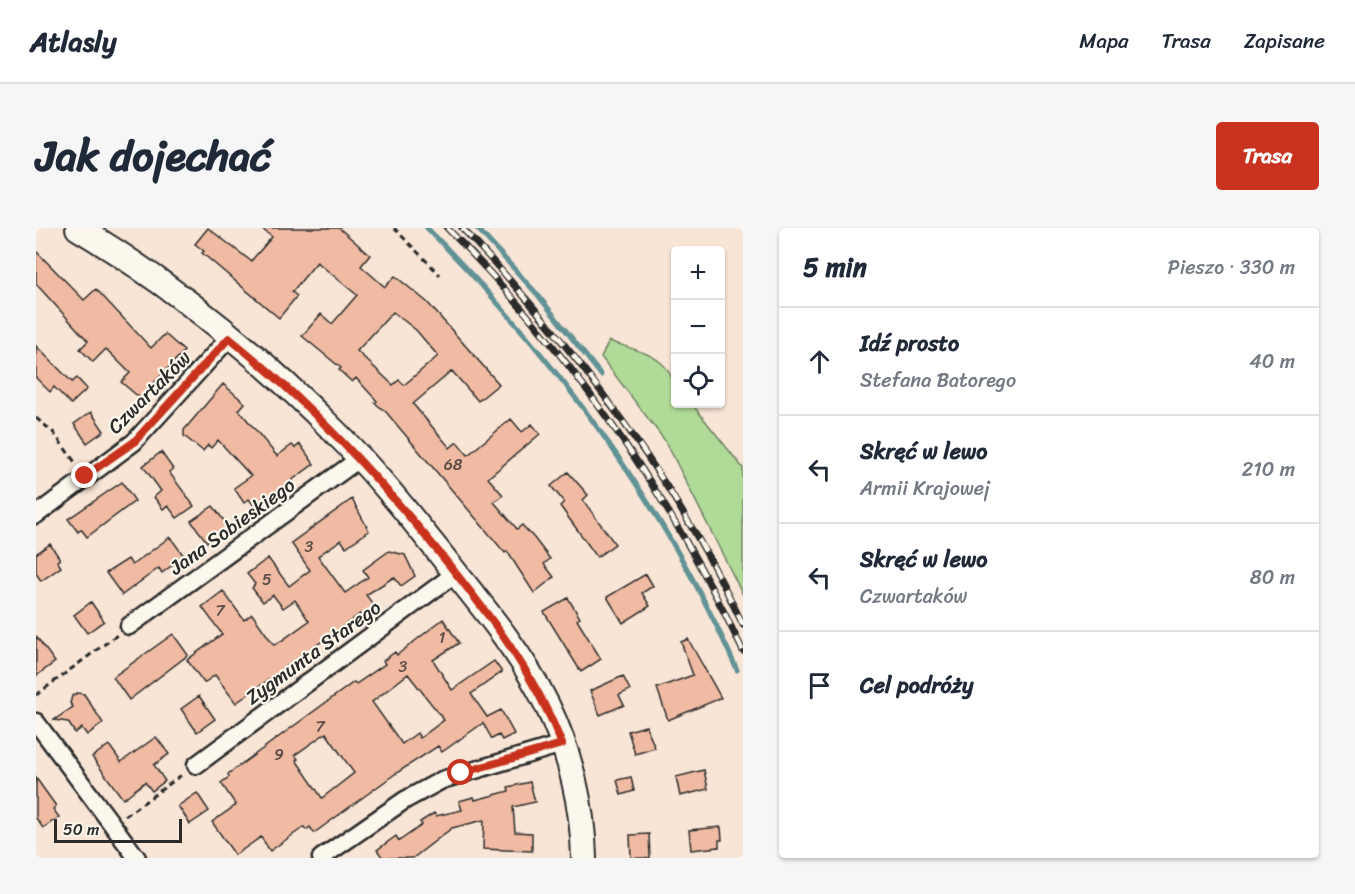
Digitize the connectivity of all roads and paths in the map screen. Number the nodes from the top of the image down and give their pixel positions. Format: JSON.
{"nodes":[{"id":1,"x":78,"y":228,"type":"edge"},
{"id":2,"x":394,"y":228,"type":"edge"},
{"id":3,"x":440,"y":275,"type":"dead end"},
{"id":4,"x":229,"y":338,"type":"junction"},
{"id":5,"x":36,"y":418,"type":"edge"},
{"id":6,"x":359,"y":459,"type":"junction"},
{"id":7,"x":85,"y":476,"type":"junction"},
{"id":8,"x":36,"y":515,"type":"edge"},
{"id":9,"x":456,"y":573,"type":"junction"},
{"id":10,"x":129,"y":626,"type":"joint"},
{"id":11,"x":36,"y":695,"type":"edge"},
{"id":12,"x":36,"y":722,"type":"edge"},
{"id":13,"x":562,"y":744,"type":"junction"},
{"id":14,"x":196,"y":765,"type":"joint"},
{"id":15,"x":112,"y":826,"type":"junction"},
{"id":16,"x":137,"y":858,"type":"edge"},
{"id":17,"x":321,"y":858,"type":"edge"},
{"id":18,"x":584,"y":858,"type":"edge"}],
"edges":[{"from":1,"to":4,"type":"street"},
{"from":2,"to":3,"type":"path"},
{"from":4,"to":6,"type":"street"},
{"from":4,"to":7,"type":"street","name":"Czwartaków"},
{"from":5,"to":7,"type":"path"},
{"from":6,"to":9,"type":"street"},
{"from":6,"to":10,"type":"street","name":"Jana Sobieskiego"},
{"from":7,"to":8,"type":"street","name":"Czwartaków"},
{"from":9,"to":13,"type":"street"},
{"from":9,"to":14,"type":"street","name":"Zygmunta Starego"},
{"from":10,"to":11,"type":"path"},
{"from":12,"to":15,"type":"street"},
{"from":13,"to":17,"type":"street"},
{"from":13,"to":18,"type":"street"},
{"from":14,"to":15,"type":"path"},
{"from":15,"to":16,"type":"street"}]}
